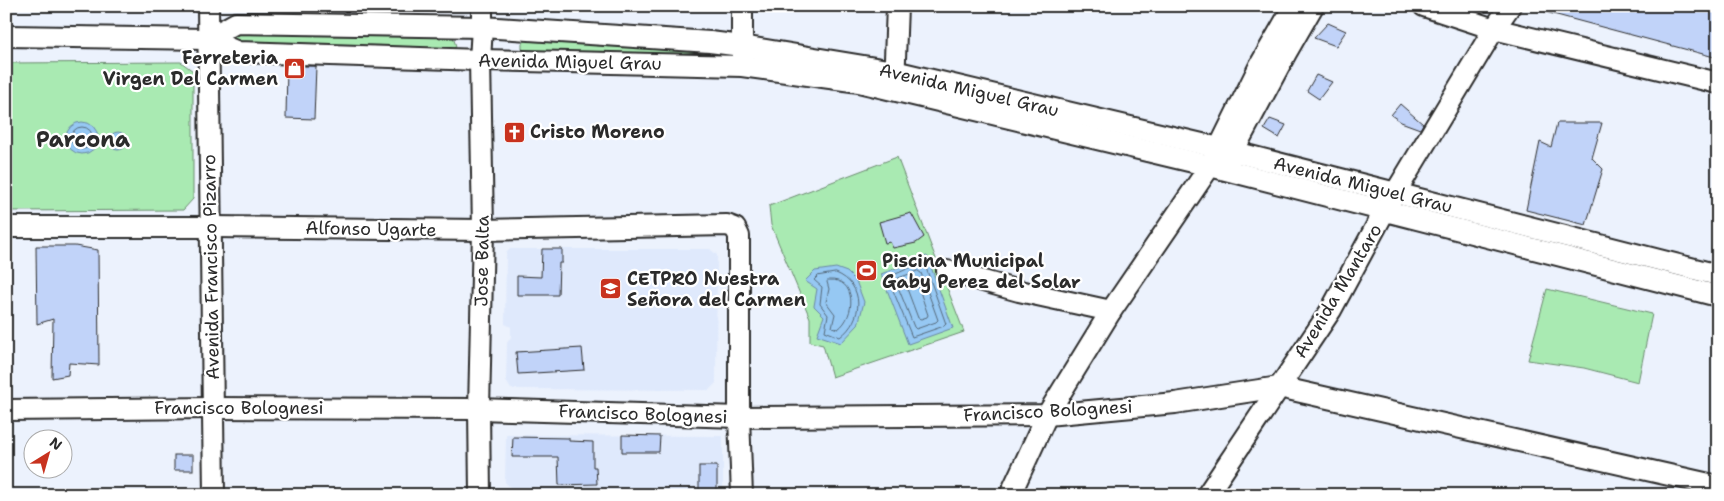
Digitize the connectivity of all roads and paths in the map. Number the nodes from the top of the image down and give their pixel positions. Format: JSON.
{"nodes":[{"id":1,"x":208,"y":6,"type":"edge"},
{"id":2,"x":482,"y":6,"type":"edge"},
{"id":3,"x":742,"y":6,"type":"edge"},
{"id":4,"x":897,"y":6,"type":"edge"},
{"id":5,"x":1294,"y":6,"type":"edge"},
{"id":6,"x":1313,"y":6,"type":"edge"},
{"id":7,"x":1424,"y":6,"type":"edge"},
{"id":8,"x":1510,"y":6,"type":"edge"},
{"id":9,"x":482,"y":26,"type":"junction"},
{"id":10,"x":1494,"y":29,"type":"junction"},
{"id":11,"x":6,"y":36,"type":"edge"},
{"id":12,"x":207,"y":39,"type":"junction"},
{"id":13,"x":742,"y":46,"type":"junction"},
{"id":14,"x":480,"y":60,"type":"junction"},
{"id":15,"x":742,"y":66,"type":"junction"},
{"id":16,"x":894,"y":80,"type":"junction"},
{"id":17,"x":1718,"y":83,"type":"edge"},
{"id":18,"x":1222,"y":159,"type":"junction"},
{"id":19,"x":1390,"y":202,"type":"junction"},
{"id":20,"x":6,"y":227,"type":"edge"},
{"id":21,"x":211,"y":227,"type":"junction"},
{"id":22,"x":483,"y":230,"type":"junction"},
{"id":23,"x":947,"y":271,"type":"dead end"},
{"id":24,"x":1718,"y":275,"type":"edge"},
{"id":25,"x":1718,"y":296,"type":"edge"},
{"id":26,"x":1111,"y":311,"type":"junction"},
{"id":27,"x":1279,"y":387,"type":"junction"},
{"id":28,"x":213,"y":408,"type":"junction"},
{"id":29,"x":479,"y":409,"type":"junction"},
{"id":30,"x":6,"y":410,"type":"edge"},
{"id":31,"x":1047,"y":415,"type":"junction"},
{"id":32,"x":739,"y":417,"type":"junction"},
{"id":33,"x":1718,"y":486,"type":"edge"},
{"id":34,"x":214,"y":495,"type":"edge"},
{"id":35,"x":480,"y":495,"type":"edge"},
{"id":36,"x":742,"y":495,"type":"edge"},
{"id":37,"x":1010,"y":495,"type":"edge"},
{"id":38,"x":1207,"y":495,"type":"edge"}],
"edges":[{"from":1,"to":12,"type":"street","name":"Avenida Francisco Pizarro"},
{"from":2,"to":9,"type":"street","name":"Jose Balta"},
{"from":3,"to":13,"type":"street"},
{"from":4,"to":16,"type":"street"},
{"from":5,"to":18,"type":"street"},
{"from":6,"to":18,"type":"street"},
{"from":7,"to":10,"type":"street"},
{"from":8,"to":10,"type":"street","name":"Avenida Mantaro"},
{"from":9,"to":12,"type":"street","name":"Avenida Miguel Grau"},
{"from":9,"to":13,"type":"street","name":"Avenida Miguel Grau"},
{"from":9,"to":14,"type":"street","name":"Jose Balta"},
{"from":10,"to":17,"type":"street"},
{"from":10,"to":19,"type":"street","name":"Avenida Mantaro"},
{"from":11,"to":12,"type":"street","name":"Avenida Miguel Grau"},
{"from":12,"to":14,"type":"street","name":"Avenida Miguel Grau"},
{"from":12,"to":21,"type":"street","name":"Avenida Francisco Pizarro"},
{"from":13,"to":15,"type":"street"},
{"from":13,"to":16,"type":"street","name":"Avenida Miguel Grau"},
{"from":14,"to":15,"type":"street","name":"Avenida Miguel Grau"},
{"from":14,"to":22,"type":"street","name":"Jose Balta"},
{"from":15,"to":16,"type":"street","name":"Avenida Miguel Grau"},
{"from":16,"to":18,"type":"street","name":"Avenida Miguel Grau"},
{"from":18,"to":19,"type":"street","name":"Avenida Miguel Grau"},
{"from":18,"to":26,"type":"street"},
{"from":19,"to":24,"type":"street","name":"Avenida Miguel Grau"},
{"from":19,"to":25,"type":"street","name":"Avenida Miguel Grau"},
{"from":19,"to":27,"type":"street","name":"Avenida Mantaro"},
{"from":20,"to":21,"type":"street","name":"Alfonso Ugarte"},
{"from":21,"to":22,"type":"street","name":"Alfonso Ugarte"},
{"from":21,"to":28,"type":"street","name":"Avenida Francisco Pizarro"},
{"from":22,"to":29,"type":"street","name":"Jose Balta"},
{"from":22,"to":32,"type":"street","name":"Alfonso Ugarte"},
{"from":23,"to":26,"type":"street"},
{"from":26,"to":31,"type":"street"},
{"from":27,"to":31,"type":"street","name":"Francisco Bolognesi"},
{"from":27,"to":33,"type":"street"},
{"from":27,"to":38,"type":"street","name":"Avenida Mantaro"},
{"from":28,"to":29,"type":"street","name":"Francisco Bolognesi"},
{"from":28,"to":30,"type":"street","name":"Francisco Bolognesi"},
{"from":28,"to":34,"type":"street","name":"Avenida Francisco Pizarro"},
{"from":29,"to":32,"type":"street","name":"Francisco Bolognesi"},
{"from":29,"to":35,"type":"street","name":"Jose Balta"},
{"from":31,"to":32,"type":"street","name":"Francisco Bolognesi"},
{"from":31,"to":37,"type":"street"},
{"from":32,"to":36,"type":"street"}]}
